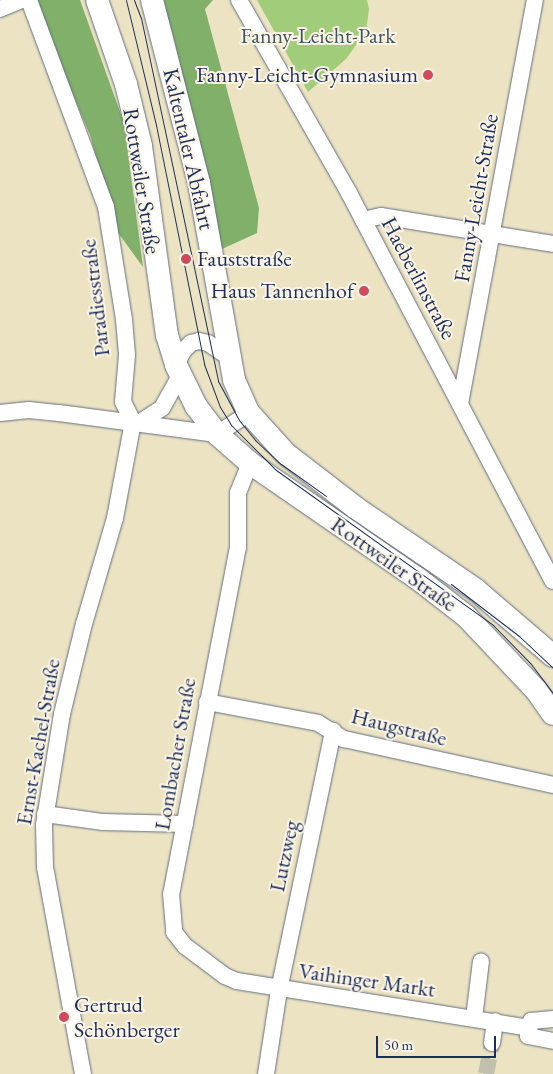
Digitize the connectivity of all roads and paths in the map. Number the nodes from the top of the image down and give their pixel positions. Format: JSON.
{"nodes":[{"id":1,"x":20,"y":0,"type":"edge"},
{"id":2,"x":28,"y":0,"type":"edge"},
{"id":3,"x":97,"y":0,"type":"edge"},
{"id":4,"x":152,"y":0,"type":"edge"},
{"id":5,"x":239,"y":0,"type":"edge"},
{"id":6,"x":534,"y":0,"type":"edge"},
{"id":7,"x":0,"y":9,"type":"edge"},
{"id":8,"x":363,"y":220,"type":"junction"},
{"id":9,"x":492,"y":234,"type":"junction"},
{"id":10,"x":553,"y":244,"type":"edge"},
{"id":11,"x":230,"y":358,"type":"junction"},
{"id":12,"x":178,"y":370,"type":"junction"},
{"id":13,"x":460,"y":404,"type":"junction"},
{"id":14,"x":0,"y":413,"type":"edge"},
{"id":15,"x":249,"y":413,"type":"junction"},
{"id":16,"x":136,"y":422,"type":"junction"},
{"id":17,"x":217,"y":434,"type":"junction"},
{"id":18,"x":250,"y":463,"type":"junction"},
{"id":19,"x":553,"y":581,"type":"edge"},
{"id":20,"x":553,"y":656,"type":"edge"},
{"id":21,"x":207,"y":702,"type":"junction"},
{"id":22,"x":553,"y":714,"type":"edge"},
{"id":23,"x":333,"y":732,"type":"junction"},
{"id":24,"x":553,"y":785,"type":"edge"},
{"id":25,"x":45,"y":814,"type":"junction"},
{"id":26,"x":185,"y":824,"type":"junction"},
{"id":27,"x":481,"y":961,"type":"dead end"},
{"id":28,"x":279,"y":990,"type":"junction"},
{"id":29,"x":474,"y":1018,"type":"junction"},
{"id":30,"x":553,"y":1019,"type":"edge"},
{"id":31,"x":495,"y":1021,"type":"junction"},
{"id":32,"x":529,"y":1028,"type":"junction"},
{"id":33,"x":553,"y":1041,"type":"edge"},
{"id":34,"x":492,"y":1043,"type":"tunnel mouth"},
{"id":35,"x":83,"y":1074,"type":"edge"},
{"id":36,"x":266,"y":1074,"type":"edge"}],
"edges":[{"from":1,"to":7,"type":"street"},
{"from":2,"to":16,"type":"street","name":"Paradiesstraße"},
{"from":3,"to":12,"type":"main road","name":"Rottweiler Straße"},
{"from":4,"to":11,"type":"main road","name":"Kaltentaler Abfahrt"},
{"from":5,"to":8,"type":"street","name":"Haeberlinstraße"},
{"from":6,"to":9,"type":"street","name":"Fanny-Leicht-Straße"},
{"from":8,"to":9,"type":"street"},
{"from":8,"to":13,"type":"street","name":"Haeberlinstraße"},
{"from":9,"to":10,"type":"street"},
{"from":9,"to":13,"type":"street","name":"Fanny-Leicht-Straße"},
{"from":11,"to":12,"type":"street"},
{"from":11,"to":15,"type":"main road","name":"Rottweiler Straße"},
{"from":12,"to":16,"type":"street"},
{"from":12,"to":17,"type":"main road","name":"Rottweiler Straße"},
{"from":13,"to":19,"type":"street","name":"Haeberlinstraße"},
{"from":14,"to":16,"type":"street"},
{"from":15,"to":17,"type":"street"},
{"from":15,"to":20,"type":"main road","name":"Rottweiler Straße"},
{"from":16,"to":17,"type":"street"},
{"from":16,"to":25,"type":"street","name":"Ernst-Kachel-Straße"},
{"from":17,"to":18,"type":"main road","name":"Rottweiler Straße"},
{"from":18,"to":21,"type":"street","name":"Lombacher Straße"},
{"from":18,"to":22,"type":"main road","name":"Rottweiler Straße"},
{"from":21,"to":23,"type":"street","name":"Haugstraße"},
{"from":21,"to":26,"type":"street","name":"Lombacher Straße"},
{"from":23,"to":24,"type":"street","name":"Haugstraße"},
{"from":23,"to":28,"type":"street","name":"Lutzweg"},
{"from":25,"to":26,"type":"street"},
{"from":25,"to":35,"type":"street","name":"Ernst-Kachel-Straße"},
{"from":26,"to":28,"type":"street","name":"Lombacher Straße"},
{"from":27,"to":29,"type":"street"},
{"from":28,"to":29,"type":"street","name":"Vaihinger Markt"},
{"from":28,"to":36,"type":"street","name":"Vaihinger Markt"},
{"from":29,"to":31,"type":"street","name":"Vaihinger Markt"},
{"from":30,"to":32,"type":"street"},
{"from":31,"to":32,"type":"street","name":"Vaihinger Markt"},
{"from":31,"to":34,"type":"street"},
{"from":32,"to":33,"type":"street","name":"Vaihinger Markt"}]}
